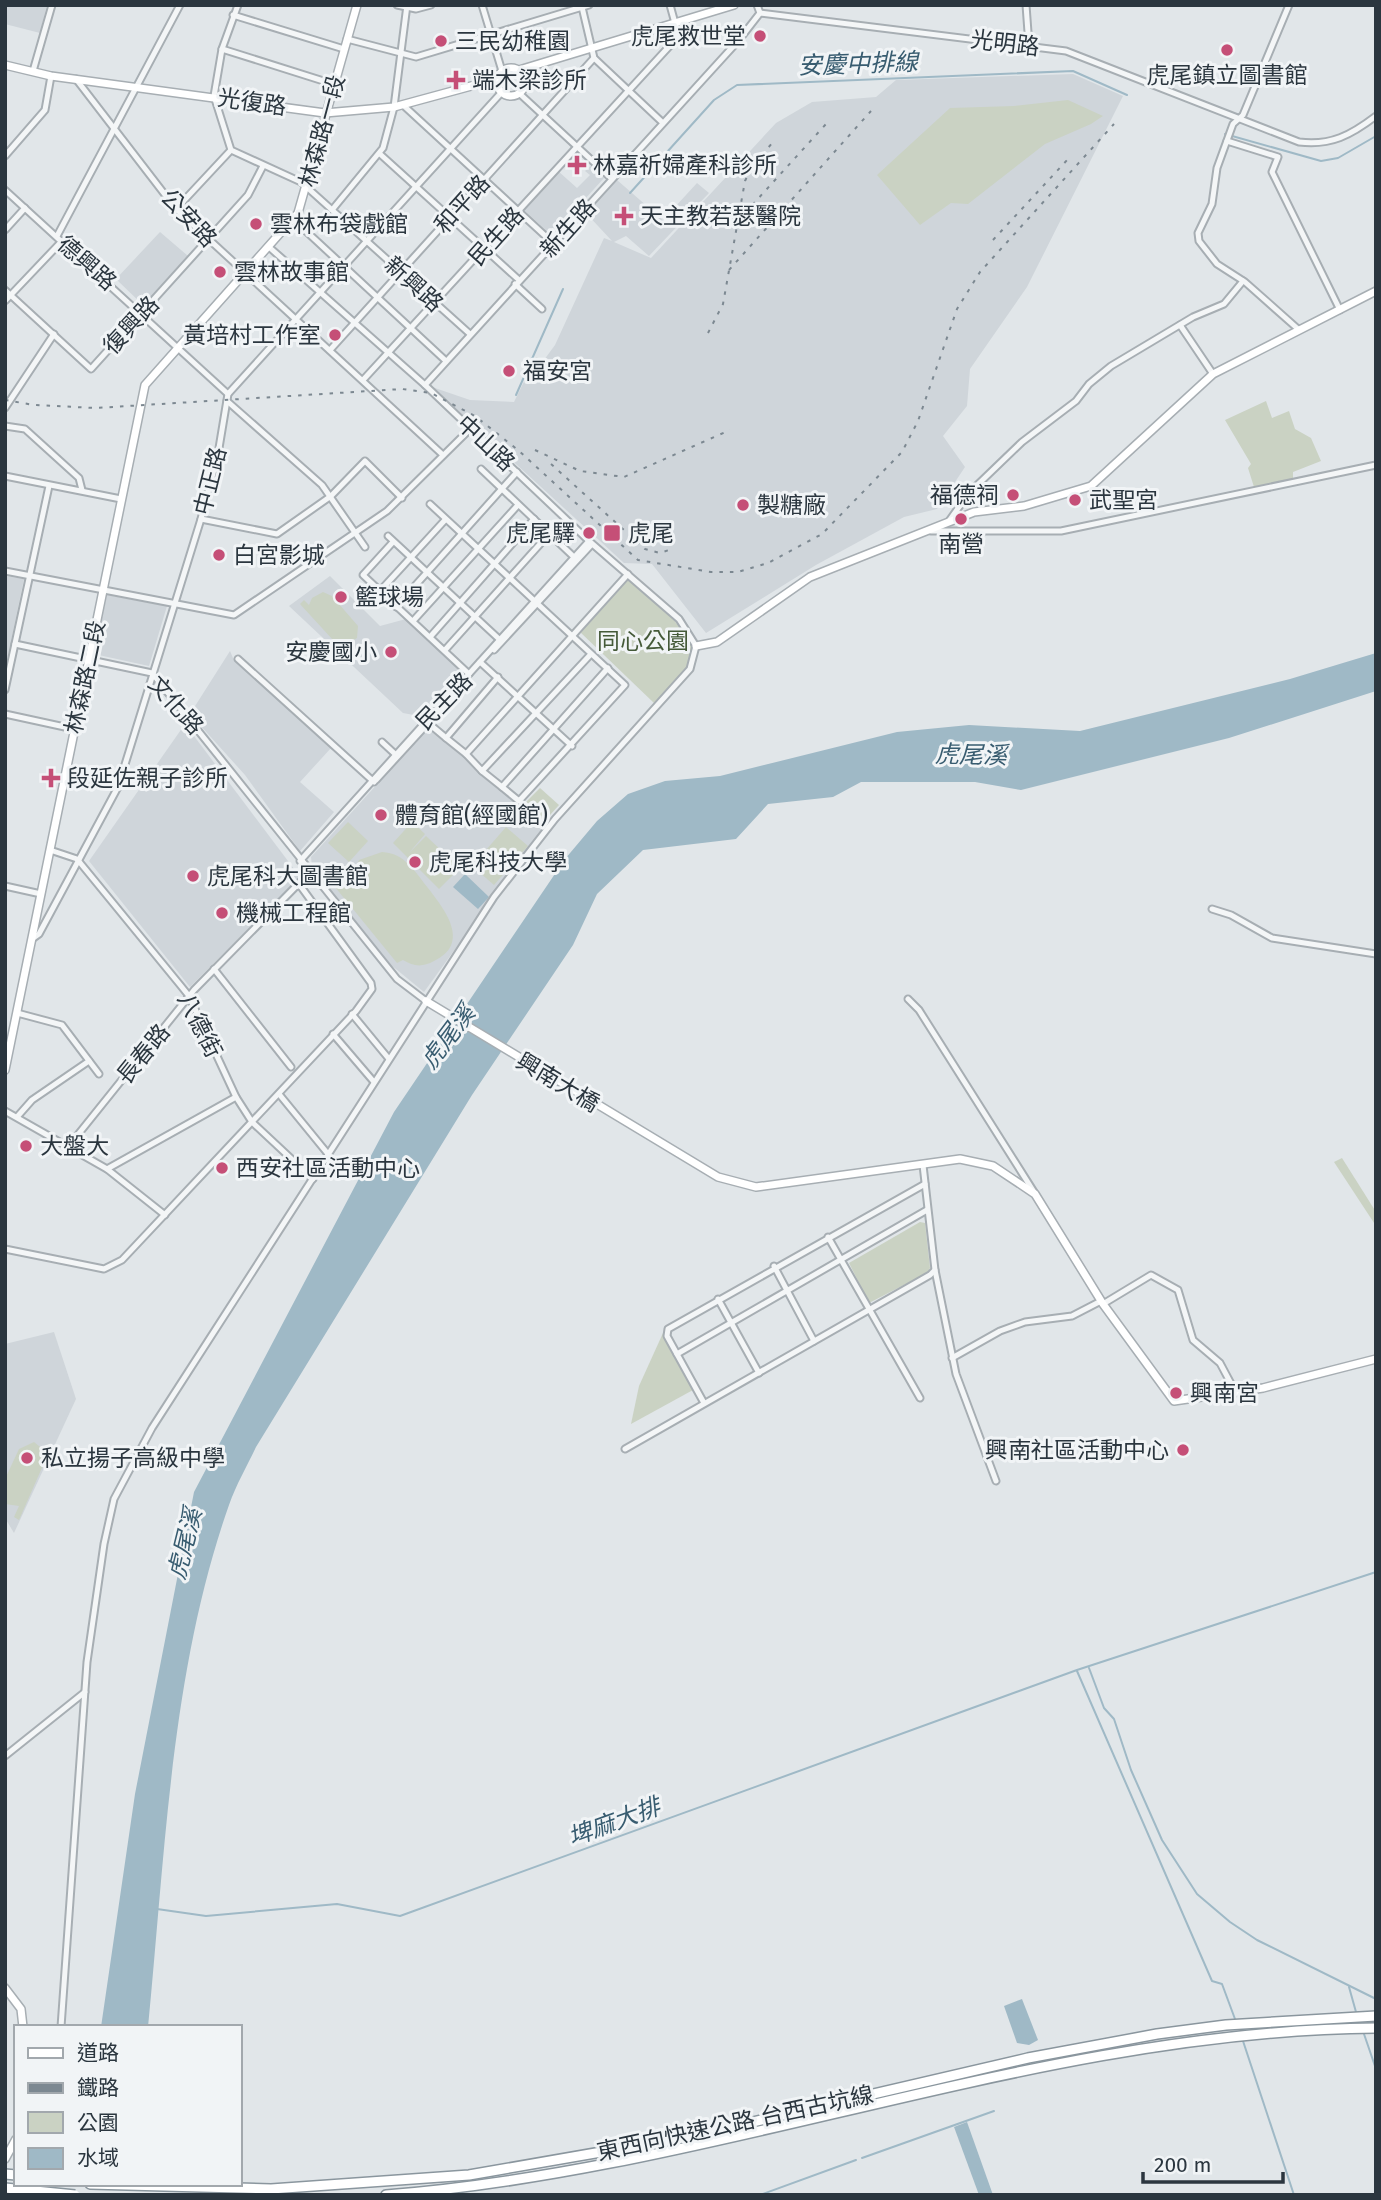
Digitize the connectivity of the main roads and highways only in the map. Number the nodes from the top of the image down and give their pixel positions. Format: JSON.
{"nodes":[{"id":1,"x":1376,"y":2016,"type":"edge"},
{"id":2,"x":1376,"y":2028,"type":"edge"},
{"id":3,"x":132,"y":2186,"type":"edge"},
{"id":4,"x":5,"y":2190,"type":"edge"},
{"id":5,"x":65,"y":2194,"type":"edge"},
{"id":6,"x":75,"y":2195,"type":"edge"},
{"id":7,"x":386,"y":2195,"type":"edge"}],
"edges":[{"from":1,"to":3,"type":"highway","name":"東西向快速公路 台西古坑線"},
{"from":2,"to":7,"type":"highway","name":"東西向快速公路 台西古坑線"},
{"from":4,"to":5,"type":"highway","bridge":true},
{"from":5,"to":6,"type":"highway","bridge":true}]}
